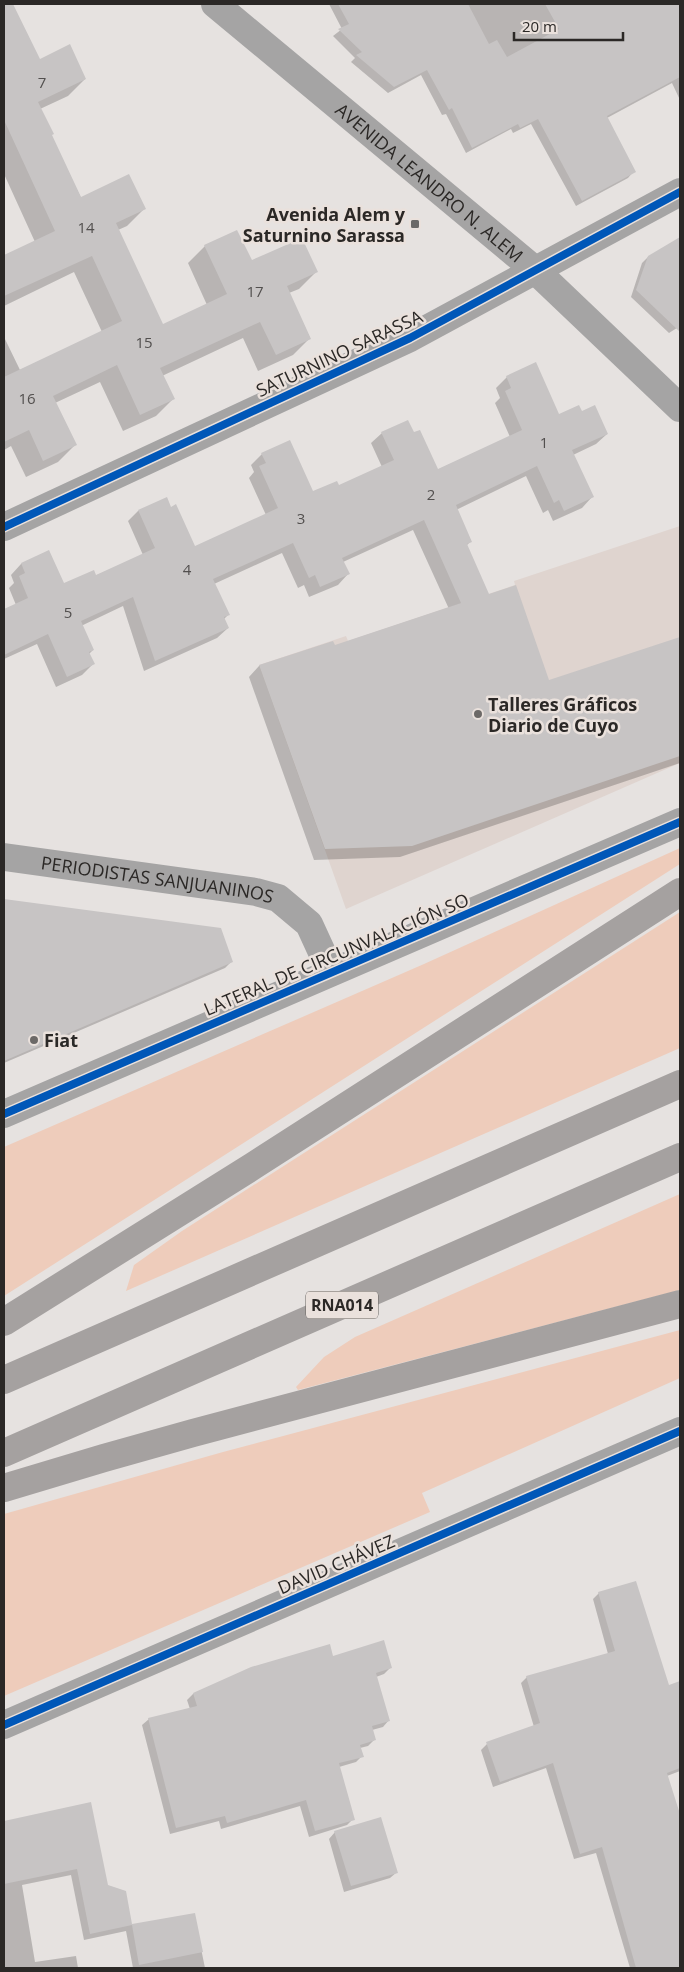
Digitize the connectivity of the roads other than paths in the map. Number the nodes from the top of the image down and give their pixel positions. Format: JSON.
{"nodes":[{"id":1,"x":216,"y":4,"type":"edge"},
{"id":2,"x":680,"y":192,"type":"edge"},
{"id":3,"x":535,"y":270,"type":"junction"},
{"id":4,"x":680,"y":408,"type":"edge"},
{"id":5,"x":4,"y":527,"type":"edge"},
{"id":6,"x":680,"y":822,"type":"edge"},
{"id":7,"x":4,"y":857,"type":"edge"},
{"id":8,"x":680,"y":892,"type":"edge"},
{"id":9,"x":330,"y":972,"type":"junction"},
{"id":10,"x":680,"y":1084,"type":"edge"},
{"id":11,"x":4,"y":1114,"type":"edge"},
{"id":12,"x":680,"y":1157,"type":"edge"},
{"id":13,"x":680,"y":1304,"type":"edge"},
{"id":14,"x":4,"y":1322,"type":"edge"},
{"id":15,"x":4,"y":1380,"type":"edge"},
{"id":16,"x":680,"y":1431,"type":"edge"},
{"id":17,"x":4,"y":1453,"type":"edge"},
{"id":18,"x":4,"y":1488,"type":"edge"},
{"id":19,"x":4,"y":1724,"type":"edge"}],
"edges":[{"from":1,"to":3,"type":"street","name":"AVENIDA LEANDRO N. ALEM"},
{"from":2,"to":3,"type":"street","name":"SATURNINO SARASSA"},
{"from":3,"to":4,"type":"street","name":"AVENIDA LEANDRO N. ALEM"},
{"from":3,"to":5,"type":"street","name":"SATURNINO SARASSA"},
{"from":6,"to":9,"type":"street","name":"LATERAL DE CIRCUNVALACIÓN SO"},
{"from":7,"to":9,"type":"street","name":"PERIODISTAS SANJUANINOS"},
{"from":8,"to":14,"type":"highway"},
{"from":9,"to":11,"type":"street","name":"LATERAL DE CIRCUNVALACIÓN SO"},
{"from":10,"to":15,"type":"highway"},
{"from":12,"to":17,"type":"highway","number":"RNA014"},
{"from":13,"to":18,"type":"highway"},
{"from":16,"to":19,"type":"street","name":"DAVID CHÁVEZ"}]}
